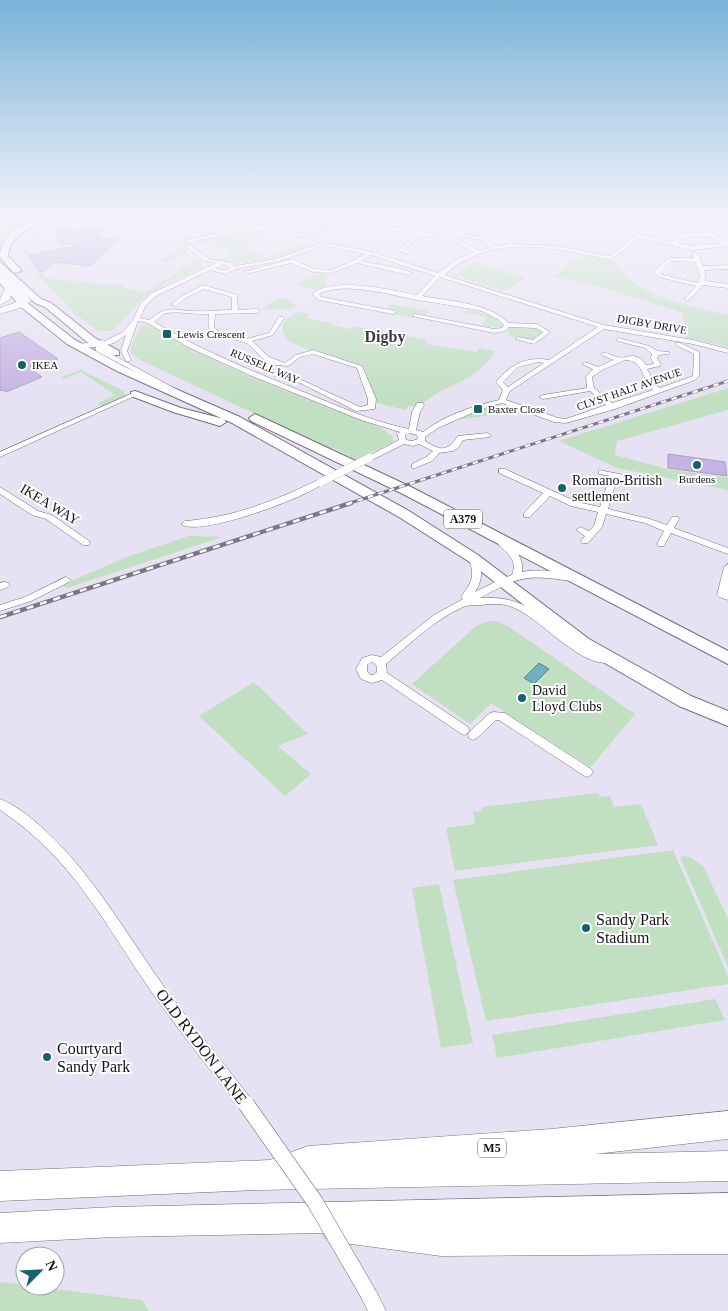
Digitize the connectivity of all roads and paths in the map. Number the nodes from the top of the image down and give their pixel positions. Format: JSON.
{"nodes":[{"id":1,"x":10,"y":279,"type":"edge"},
{"id":2,"x":26,"y":279,"type":"edge"},
{"id":3,"x":186,"y":279,"type":"edge"},
{"id":4,"x":432,"y":279,"type":"edge"},
{"id":5,"x":455,"y":279,"type":"edge"},
{"id":6,"x":677,"y":279,"type":"edge"},
{"id":7,"x":702,"y":279,"type":"edge"},
{"id":8,"x":4,"y":283,"type":"edge"},
{"id":9,"x":702,"y":284,"type":"junction"},
{"id":10,"x":728,"y":286,"type":"edge"},
{"id":11,"x":417,"y":298,"type":"junction"},
{"id":12,"x":456,"y":298,"type":"dead end"},
{"id":13,"x":680,"y":299,"type":"dead end"},
{"id":14,"x":27,"y":301,"type":"junction"},
{"id":15,"x":471,"y":301,"type":"dead end"},
{"id":16,"x":0,"y":303,"type":"edge"},
{"id":17,"x":461,"y":303,"type":"junction"},
{"id":18,"x":48,"y":305,"type":"junction"},
{"id":19,"x":174,"y":305,"type":"dead end"},
{"id":20,"x":0,"y":307,"type":"edge"},
{"id":21,"x":234,"y":311,"type":"junction"},
{"id":22,"x":257,"y":311,"type":"dead end"},
{"id":23,"x":0,"y":312,"type":"edge"},
{"id":24,"x":212,"y":312,"type":"junction"},
{"id":25,"x":392,"y":312,"type":"dead end"},
{"id":26,"x":416,"y":316,"type":"dead end"},
{"id":27,"x":41,"y":318,"type":"junction"},
{"id":28,"x":281,"y":318,"type":"dead end"},
{"id":29,"x":135,"y":322,"type":"junction"},
{"id":30,"x":150,"y":322,"type":"junction"},
{"id":31,"x":507,"y":325,"type":"junction"},
{"id":32,"x":603,"y":327,"type":"junction"},
{"id":33,"x":126,"y":331,"type":"junction"},
{"id":34,"x":82,"y":332,"type":"junction"},
{"id":35,"x":545,"y":335,"type":"junction"},
{"id":36,"x":110,"y":337,"type":"junction"},
{"id":37,"x":518,"y":339,"type":"dead end"},
{"id":38,"x":556,"y":339,"type":"dead end"},
{"id":39,"x":676,"y":339,"type":"junction"},
{"id":40,"x":619,"y":340,"type":"dead end"},
{"id":41,"x":246,"y":341,"type":"junction"},
{"id":42,"x":100,"y":345,"type":"junction"},
{"id":43,"x":79,"y":346,"type":"junction"},
{"id":44,"x":728,"y":351,"type":"edge"},
{"id":45,"x":656,"y":353,"type":"junction"},
{"id":46,"x":666,"y":353,"type":"dead end"},
{"id":47,"x":604,"y":354,"type":"dead end"},
{"id":48,"x":128,"y":360,"type":"junction"},
{"id":49,"x":618,"y":360,"type":"junction"},
{"id":50,"x":275,"y":362,"type":"junction"},
{"id":51,"x":550,"y":362,"type":"junction"},
{"id":52,"x":585,"y":364,"type":"dead end"},
{"id":53,"x":645,"y":367,"type":"junction"},
{"id":54,"x":598,"y":369,"type":"junction"},
{"id":55,"x":548,"y":389,"type":"dead end"},
{"id":56,"x":507,"y":390,"type":"junction"},
{"id":57,"x":591,"y":390,"type":"junction"},
{"id":58,"x":659,"y":391,"type":"junction"},
{"id":59,"x":135,"y":394,"type":"joint"},
{"id":60,"x":553,"y":394,"type":"junction"},
{"id":61,"x":543,"y":397,"type":"dead end"},
{"id":62,"x":189,"y":399,"type":"junction"},
{"id":63,"x":502,"y":401,"type":"junction"},
{"id":64,"x":612,"y":407,"type":"junction"},
{"id":65,"x":408,"y":409,"type":"dead end"},
{"id":66,"x":435,"y":426,"type":"junction"},
{"id":67,"x":388,"y":428,"type":"junction"},
{"id":68,"x":411,"y":431,"type":"junction"},
{"id":69,"x":487,"y":435,"type":"dead end"},
{"id":70,"x":421,"y":438,"type":"junction"},
{"id":71,"x":402,"y":440,"type":"junction"},
{"id":72,"x":290,"y":450,"type":"junction"},
{"id":73,"x":437,"y":451,"type":"junction"},
{"id":74,"x":0,"y":455,"type":"edge"},
{"id":75,"x":415,"y":466,"type":"dead end"},
{"id":76,"x":502,"y":471,"type":"dead end"},
{"id":77,"x":602,"y":472,"type":"dead end"},
{"id":78,"x":614,"y":476,"type":"junction"},
{"id":79,"x":631,"y":479,"type":"dead end"},
{"id":80,"x":0,"y":490,"type":"edge"},
{"id":81,"x":406,"y":490,"type":"junction"},
{"id":82,"x":550,"y":492,"type":"junction"},
{"id":83,"x":602,"y":512,"type":"junction"},
{"id":84,"x":527,"y":515,"type":"dead end"},
{"id":85,"x":675,"y":519,"type":"dead end"},
{"id":86,"x":185,"y":524,"type":"dead end"},
{"id":87,"x":670,"y":529,"type":"junction"},
{"id":88,"x":580,"y":530,"type":"dead end"},
{"id":89,"x":86,"y":543,"type":"dead end"},
{"id":90,"x":661,"y":544,"type":"dead end"},
{"id":91,"x":728,"y":551,"type":"edge"},
{"id":92,"x":473,"y":558,"type":"junction"},
{"id":93,"x":728,"y":567,"type":"edge"},
{"id":94,"x":510,"y":579,"type":"junction"},
{"id":95,"x":66,"y":580,"type":"dead end"},
{"id":96,"x":584,"y":580,"type":"junction"},
{"id":97,"x":728,"y":597,"type":"edge"},
{"id":98,"x":460,"y":603,"type":"junction"},
{"id":99,"x":0,"y":608,"type":"edge"},
{"id":100,"x":728,"y":658,"type":"edge"},
{"id":101,"x":610,"y":660,"type":"junction"},
{"id":102,"x":381,"y":663,"type":"junction"},
{"id":103,"x":382,"y":675,"type":"junction"},
{"id":104,"x":728,"y":719,"type":"edge"},
{"id":105,"x":587,"y":772,"type":"dead end"},
{"id":106,"x":0,"y":804,"type":"edge"},
{"id":107,"x":728,"y":1124,"type":"edge"},
{"id":108,"x":728,"y":1166,"type":"edge"},
{"id":109,"x":258,"y":1175,"type":"junction"},
{"id":110,"x":0,"y":1186,"type":"edge"},
{"id":111,"x":728,"y":1208,"type":"edge"},
{"id":112,"x":270,"y":1219,"type":"junction"},
{"id":113,"x":0,"y":1228,"type":"edge"},
{"id":114,"x":728,"y":1238,"type":"edge"},
{"id":115,"x":377,"y":1311,"type":"edge"}],
"edges":[{"from":1,"to":14,"type":"main road","number":"A379"},
{"from":2,"to":18,"type":"main road"},
{"from":3,"to":29,"type":"street"},
{"from":4,"to":11,"type":"street"},
{"from":5,"to":32,"type":"street","name":"DIGBY DRIVE"},
{"from":6,"to":9,"type":"street"},
{"from":7,"to":9,"type":"street"},
{"from":8,"to":14,"type":"main road","number":"A379"},
{"from":8,"to":16,"type":"street"},
{"from":9,"to":10,"type":"street"},
{"from":9,"to":13,"type":"street"},
{"from":11,"to":17,"type":"street"},
{"from":11,"to":25,"type":"street"},
{"from":12,"to":17,"type":"street"},
{"from":14,"to":18,"type":"main road","number":"A379"},
{"from":14,"to":20,"type":"street"},
{"from":14,"to":23,"type":"street"},
{"from":14,"to":27,"type":"main road","number":"A379"},
{"from":15,"to":17,"type":"street"},
{"from":17,"to":31,"type":"street"},
{"from":18,"to":34,"type":"main road","number":"A379"},
{"from":19,"to":21,"type":"street"},
{"from":21,"to":22,"type":"street"},
{"from":21,"to":24,"type":"street"},
{"from":23,"to":27,"type":"street"},
{"from":24,"to":30,"type":"street"},
{"from":24,"to":41,"type":"street"},
{"from":26,"to":31,"type":"street"},
{"from":27,"to":43,"type":"main road","number":"A379"},
{"from":28,"to":41,"type":"street"},
{"from":29,"to":30,"type":"street","name":"RUSSELL WAY"},
{"from":29,"to":33,"type":"street"},
{"from":29,"to":48,"type":"street"},
{"from":30,"to":67,"type":"street","name":"RUSSELL WAY"},
{"from":31,"to":35,"type":"street"},
{"from":32,"to":39,"type":"street","name":"DIGBY DRIVE"},
{"from":32,"to":51,"type":"street"},
{"from":33,"to":36,"type":"street"},
{"from":33,"to":42,"type":"street"},
{"from":34,"to":36,"type":"street"},
{"from":34,"to":42,"type":"main road","number":"A379"},
{"from":35,"to":37,"type":"street"},
{"from":35,"to":38,"type":"street"},
{"from":36,"to":42,"type":"street"},
{"from":39,"to":44,"type":"street","name":"DIGBY DRIVE"},
{"from":39,"to":58,"type":"street","name":"CLYST HALT AVENUE"},
{"from":40,"to":45,"type":"street"},
{"from":41,"to":50,"type":"street"},
{"from":42,"to":43,"type":"street"},
{"from":42,"to":48,"type":"main road","number":"A379"},
{"from":42,"to":62,"type":"street"},
{"from":43,"to":62,"type":"main road","number":"A379"},
{"from":45,"to":46,"type":"street"},
{"from":45,"to":53,"type":"street"},
{"from":47,"to":49,"type":"street"},
{"from":48,"to":81,"type":"main road","number":"A379"},
{"from":49,"to":53,"type":"street"},
{"from":49,"to":54,"type":"street"},
{"from":50,"to":50,"type":"street"},
{"from":51,"to":56,"type":"street"},
{"from":51,"to":56,"type":"street"},
{"from":52,"to":54,"type":"street"},
{"from":53,"to":58,"type":"street"},
{"from":54,"to":57,"type":"street"},
{"from":55,"to":60,"type":"street"},
{"from":56,"to":63,"type":"street"},
{"from":57,"to":60,"type":"street"},
{"from":57,"to":64,"type":"street"},
{"from":58,"to":64,"type":"street","name":"CLYST HALT AVENUE"},
{"from":59,"to":72,"type":"main road","number":"A379"},
{"from":59,"to":74,"type":"street"},
{"from":60,"to":61,"type":"street"},
{"from":62,"to":72,"type":"main road","number":"A379"},
{"from":63,"to":64,"type":"street","name":"CLYST HALT AVENUE"},
{"from":63,"to":66,"type":"street"},
{"from":65,"to":68,"type":"street"},
{"from":66,"to":68,"type":"street"},
{"from":66,"to":70,"type":"street"},
{"from":67,"to":68,"type":"street","name":"RUSSELL WAY"},
{"from":67,"to":71,"type":"street","name":"RUSSELL WAY"},
{"from":68,"to":70,"type":"street"},
{"from":68,"to":71,"type":"street"},
{"from":69,"to":73,"type":"street"},
{"from":70,"to":71,"type":"street"},
{"from":70,"to":73,"type":"street"},
{"from":71,"to":86,"type":"street","bridge":true},
{"from":72,"to":92,"type":"main road","number":"A379"},
{"from":73,"to":75,"type":"street"},
{"from":76,"to":82,"type":"street"},
{"from":77,"to":78,"type":"street"},
{"from":78,"to":79,"type":"street"},
{"from":78,"to":83,"type":"street"},
{"from":80,"to":89,"type":"street","name":"IKEA WAY"},
{"from":81,"to":94,"type":"street"},
{"from":81,"to":96,"type":"main road","number":"A379"},
{"from":82,"to":83,"type":"street"},
{"from":82,"to":84,"type":"street"},
{"from":83,"to":87,"type":"street"},
{"from":83,"to":88,"type":"street"},
{"from":85,"to":87,"type":"street"},
{"from":87,"to":90,"type":"street"},
{"from":87,"to":91,"type":"street"},
{"from":92,"to":94,"type":"main road","number":"A379"},
{"from":92,"to":98,"type":"street"},
{"from":93,"to":97,"type":"street"},
{"from":94,"to":96,"type":"street"},
{"from":94,"to":98,"type":"street"},
{"from":94,"to":101,"type":"main road","number":"A379"},
{"from":95,"to":99,"type":"street"},
{"from":96,"to":100,"type":"main road","number":"A379"},
{"from":98,"to":101,"type":"street"},
{"from":98,"to":102,"type":"street"},
{"from":101,"to":104,"type":"main road","number":"A379"},
{"from":102,"to":103,"type":"street"},
{"from":102,"to":103,"type":"street"},
{"from":103,"to":105,"type":"street"},
{"from":106,"to":115,"type":"street","name":"OLD RYDON LANE","bridge":true},
{"from":107,"to":109,"type":"highway","number":"M5"},
{"from":108,"to":109,"type":"highway","number":"M5"},
{"from":109,"to":110,"type":"highway","number":"M5"},
{"from":111,"to":112,"type":"highway"},
{"from":112,"to":113,"type":"highway"},
{"from":112,"to":114,"type":"highway"}]}
